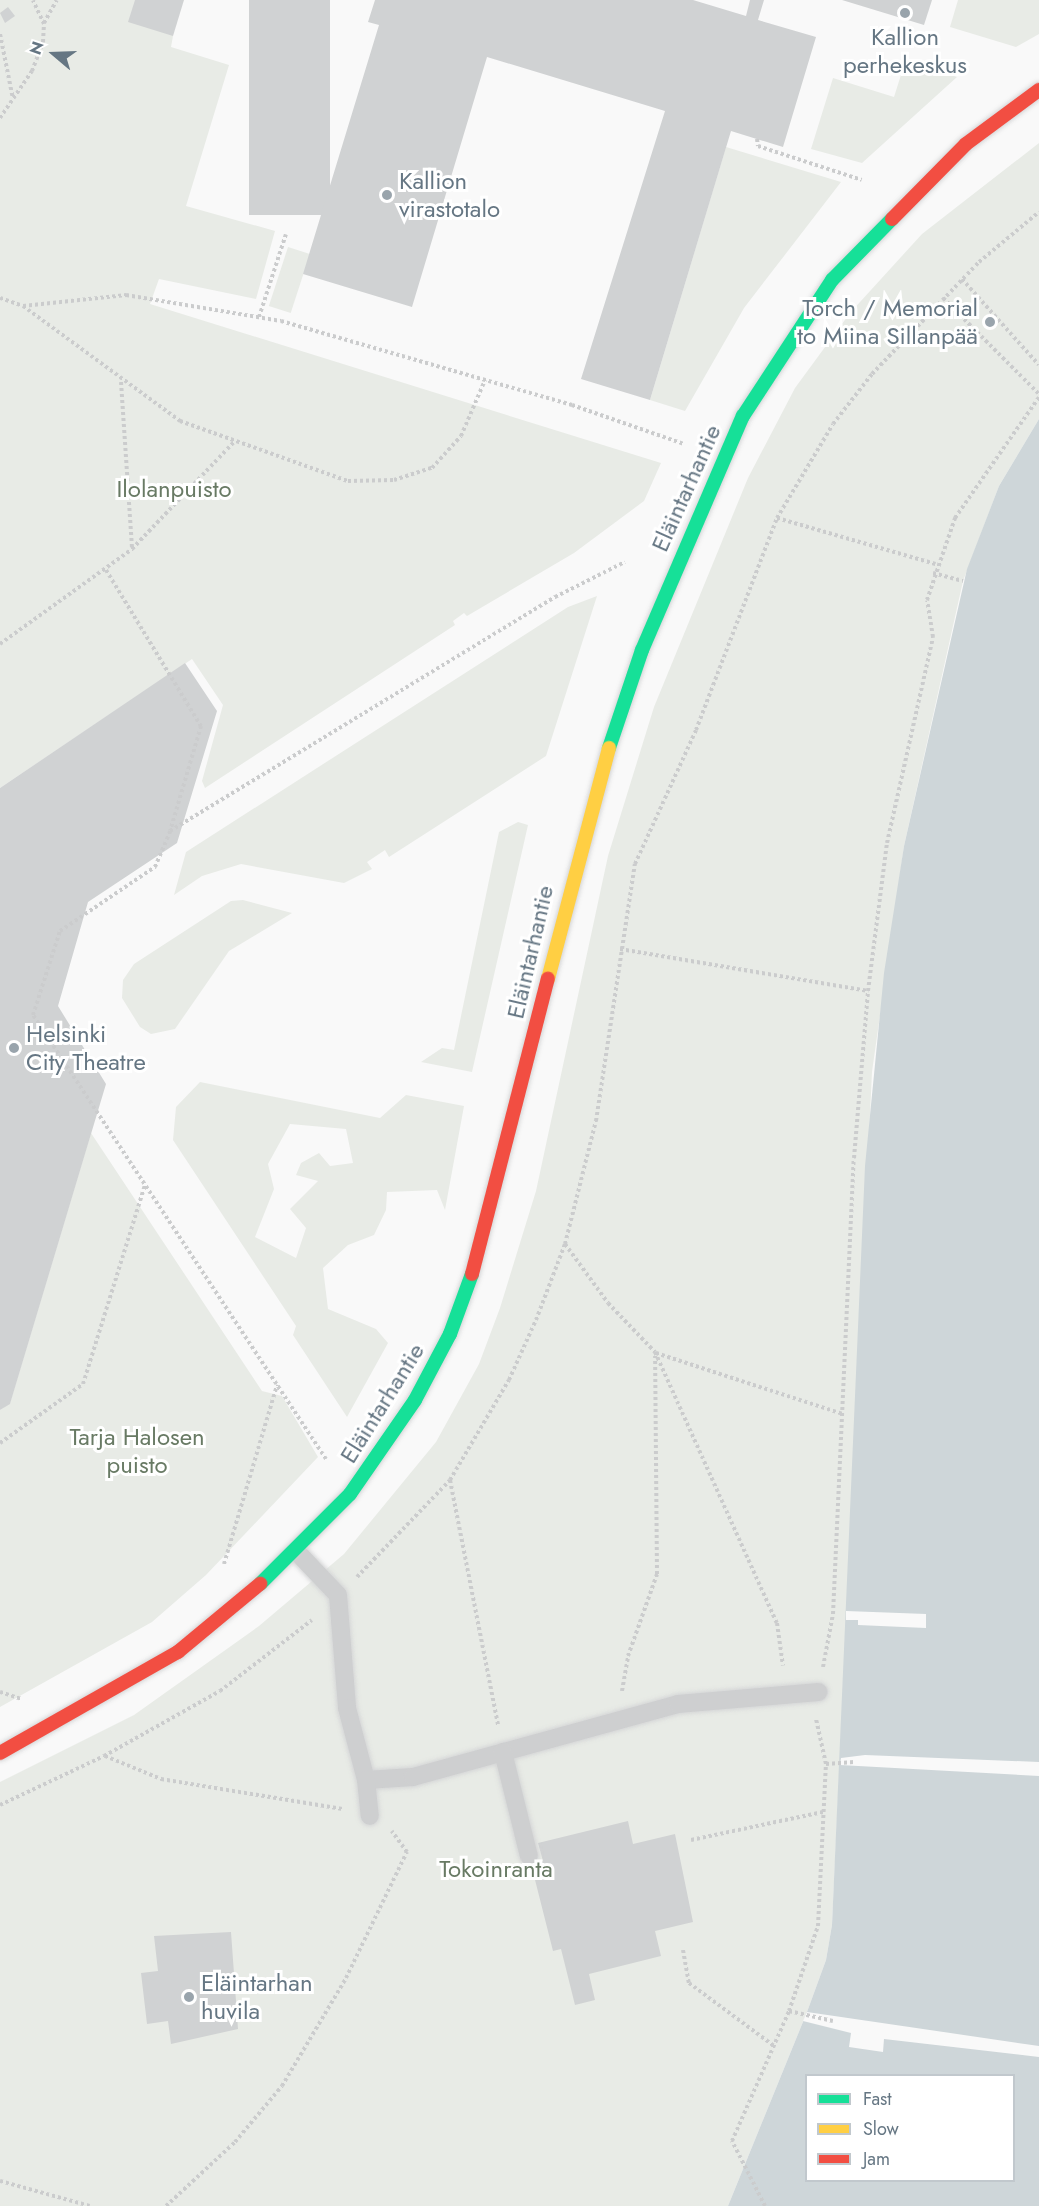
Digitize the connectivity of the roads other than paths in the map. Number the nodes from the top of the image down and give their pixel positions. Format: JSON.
{"nodes":[{"id":1,"x":1039,"y":90,"type":"edge"},
{"id":2,"x":297,"y":1552,"type":"junction"},
{"id":3,"x":818,"y":1692,"type":"road end"},
{"id":4,"x":503,"y":1752,"type":"junction"},
{"id":5,"x":0,"y":1753,"type":"edge"},
{"id":6,"x":366,"y":1780,"type":"junction"},
{"id":7,"x":370,"y":1816,"type":"road end"},
{"id":8,"x":529,"y":1856,"type":"dead end"}],
"edges":[{"from":1,"to":2,"type":"main road","name":"Eläintarhantie"},
{"from":2,"to":5,"type":"main road","name":"Eläintarhantie"},
{"from":2,"to":6,"type":"lane"},
{"from":3,"to":4,"type":"lane"},
{"from":4,"to":6,"type":"lane"},
{"from":4,"to":8,"type":"lane"},
{"from":6,"to":7,"type":"lane"}]}
